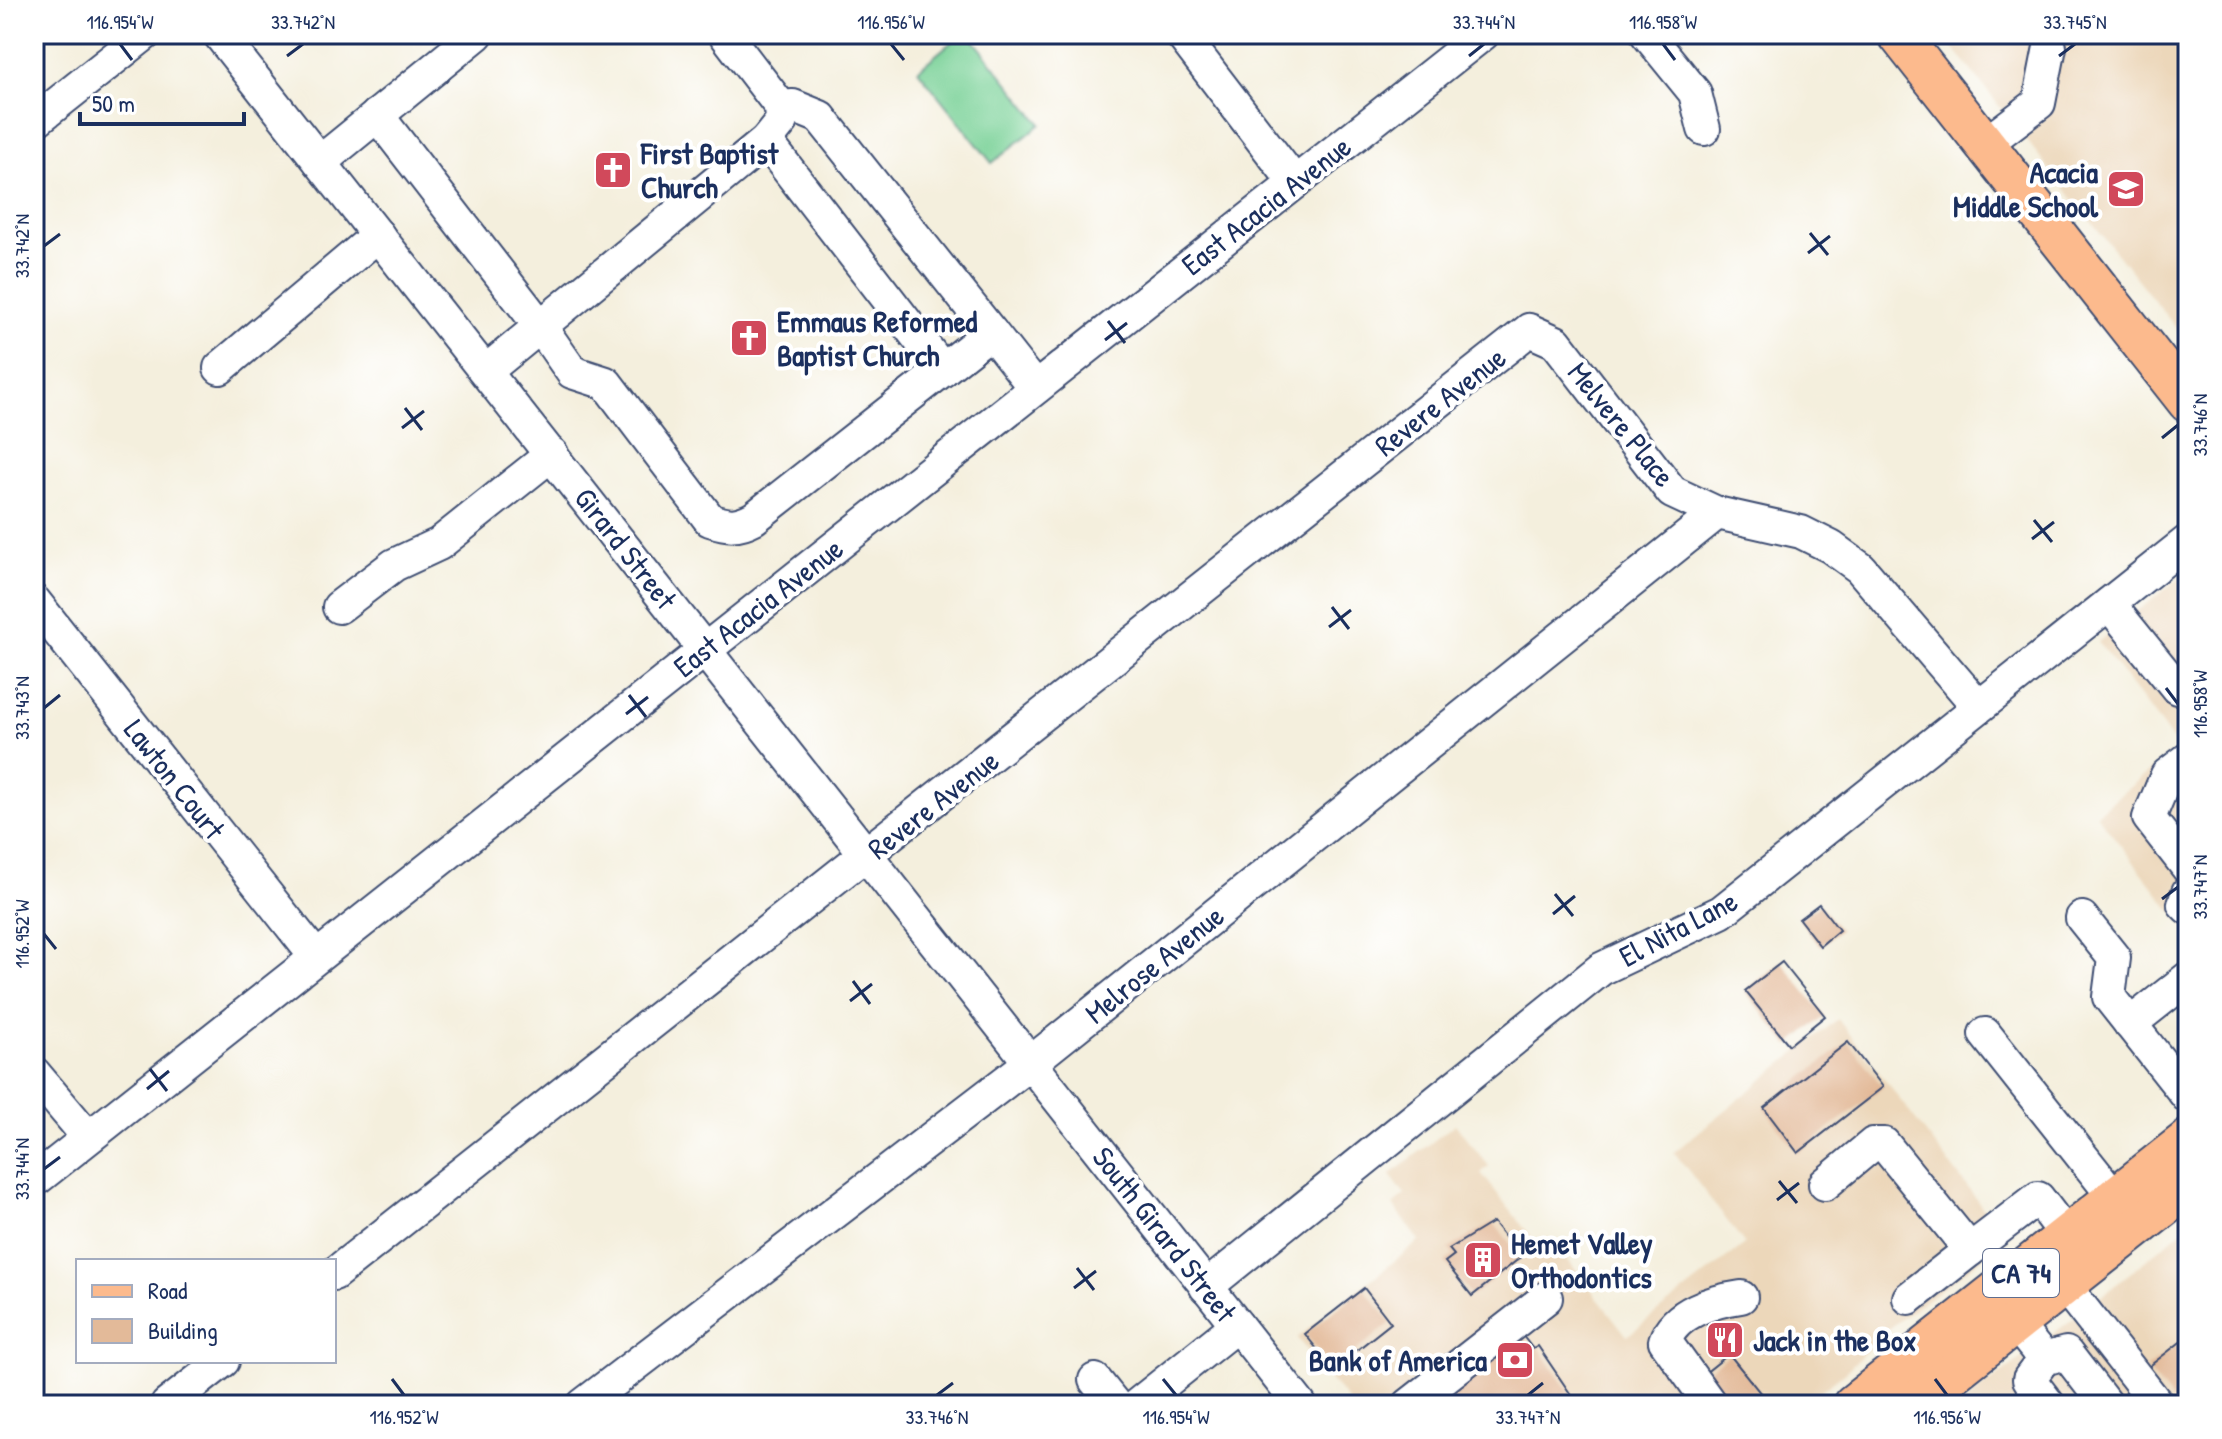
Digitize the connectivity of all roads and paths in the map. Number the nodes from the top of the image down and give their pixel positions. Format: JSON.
{"nodes":[{"id":1,"x":145,"y":34,"type":"edge"},
{"id":2,"x":219,"y":34,"type":"edge"},
{"id":3,"x":477,"y":34,"type":"edge"},
{"id":4,"x":725,"y":34,"type":"edge"},
{"id":5,"x":1181,"y":34,"type":"edge"},
{"id":6,"x":1483,"y":34,"type":"edge"},
{"id":7,"x":1647,"y":34,"type":"edge"},
{"id":8,"x":1898,"y":34,"type":"edge"},
{"id":9,"x":2050,"y":47,"type":"dead end"},
{"id":10,"x":781,"y":107,"type":"junction"},
{"id":11,"x":377,"y":115,"type":"junction"},
{"id":12,"x":34,"y":122,"type":"edge"},
{"id":13,"x":1704,"y":129,"type":"dead end"},
{"id":14,"x":766,"y":141,"type":"junction"},
{"id":15,"x":1985,"y":144,"type":"junction"},
{"id":16,"x":320,"y":162,"type":"junction"},
{"id":17,"x":1295,"y":183,"type":"junction"},
{"id":18,"x":378,"y":235,"type":"junction"},
{"id":19,"x":540,"y":326,"type":"junction"},
{"id":20,"x":1529,"y":330,"type":"joint"},
{"id":21,"x":991,"y":332,"type":"junction"},
{"id":22,"x":220,"y":368,"type":"dead end"},
{"id":23,"x":943,"y":370,"type":"junction"},
{"id":24,"x":486,"y":371,"type":"junction"},
{"id":25,"x":1035,"y":388,"type":"junction"},
{"id":26,"x":2188,"y":402,"type":"edge"},
{"id":27,"x":552,"y":454,"type":"junction"},
{"id":28,"x":1717,"y":513,"type":"junction"},
{"id":29,"x":2188,"y":541,"type":"edge"},
{"id":30,"x":34,"y":601,"type":"edge"},
{"id":31,"x":2109,"y":604,"type":"junction"},
{"id":32,"x":339,"y":607,"type":"dead end"},
{"id":33,"x":705,"y":648,"type":"junction"},
{"id":34,"x":2188,"y":689,"type":"edge"},
{"id":35,"x":1978,"y":706,"type":"junction"},
{"id":36,"x":2188,"y":759,"type":"edge"},
{"id":37,"x":868,"y":855,"type":"junction"},
{"id":38,"x":2188,"y":868,"type":"edge"},
{"id":39,"x":2188,"y":892,"type":"edge"},
{"id":40,"x":2188,"y":908,"type":"edge"},
{"id":41,"x":2082,"y":918,"type":"dead end"},
{"id":42,"x":316,"y":957,"type":"junction"},
{"id":43,"x":2188,"y":978,"type":"edge"},
{"id":44,"x":2130,"y":1024,"type":"junction"},
{"id":45,"x":1985,"y":1034,"type":"dead end"},
{"id":46,"x":1030,"y":1063,"type":"junction"},
{"id":47,"x":34,"y":1073,"type":"edge"},
{"id":48,"x":2188,"y":1097,"type":"edge"},
{"id":49,"x":88,"y":1137,"type":"junction"},
{"id":50,"x":2188,"y":1140,"type":"edge"},
{"id":51,"x":34,"y":1181,"type":"edge"},
{"id":52,"x":1825,"y":1184,"type":"dead end"},
{"id":53,"x":2188,"y":1187,"type":"edge"},
{"id":54,"x":2115,"y":1198,"type":"junction"},
{"id":55,"x":2067,"y":1236,"type":"junction"},
{"id":56,"x":1970,"y":1250,"type":"junction"},
{"id":57,"x":336,"y":1272,"type":"edge"},
{"id":58,"x":2064,"y":1285,"type":"junction"},
{"id":59,"x":1206,"y":1287,"type":"junction"},
{"id":60,"x":1741,"y":1297,"type":"dead end"},
{"id":61,"x":1546,"y":1298,"type":"dead end"},
{"id":62,"x":1909,"y":1298,"type":"dead end"},
{"id":63,"x":2015,"y":1323,"type":"junction"},
{"id":64,"x":1237,"y":1325,"type":"junction"},
{"id":65,"x":2044,"y":1359,"type":"junction"},
{"id":66,"x":220,"y":1363,"type":"edge"},
{"id":67,"x":167,"y":1405,"type":"edge"},
{"id":68,"x":583,"y":1405,"type":"edge"},
{"id":69,"x":1137,"y":1405,"type":"edge"},
{"id":70,"x":1300,"y":1405,"type":"edge"},
{"id":71,"x":1409,"y":1405,"type":"edge"},
{"id":72,"x":1711,"y":1405,"type":"edge"},
{"id":73,"x":1853,"y":1405,"type":"edge"},
{"id":74,"x":1912,"y":1405,"type":"edge"},
{"id":75,"x":2049,"y":1405,"type":"edge"},
{"id":76,"x":2106,"y":1405,"type":"edge"},
{"id":77,"x":2158,"y":1405,"type":"edge"}],
"edges":[{"from":1,"to":12,"type":"street"},
{"from":2,"to":16,"type":"street","name":"Girard Street"},
{"from":3,"to":11,"type":"street"},
{"from":4,"to":10,"type":"street"},
{"from":5,"to":17,"type":"street"},
{"from":6,"to":17,"type":"street","name":"East Acacia Avenue"},
{"from":7,"to":13,"type":"street"},
{"from":8,"to":15,"type":"main road"},
{"from":9,"to":15,"type":"street"},
{"from":10,"to":14,"type":"street"},
{"from":10,"to":21,"type":"street"},
{"from":11,"to":16,"type":"street"},
{"from":11,"to":19,"type":"street"},
{"from":14,"to":19,"type":"street"},
{"from":14,"to":23,"type":"street"},
{"from":15,"to":26,"type":"main road"},
{"from":16,"to":18,"type":"street","name":"Girard Street"},
{"from":17,"to":25,"type":"street","name":"East Acacia Avenue"},
{"from":18,"to":22,"type":"street"},
{"from":18,"to":24,"type":"street","name":"Girard Street"},
{"from":19,"to":23,"type":"street"},
{"from":19,"to":24,"type":"street"},
{"from":20,"to":28,"type":"street","name":"Melvere Place"},
{"from":20,"to":37,"type":"street","name":"Revere Avenue"},
{"from":21,"to":23,"type":"street"},
{"from":21,"to":25,"type":"street"},
{"from":24,"to":27,"type":"street","name":"Girard Street"},
{"from":25,"to":33,"type":"street","name":"East Acacia Avenue"},
{"from":27,"to":32,"type":"street"},
{"from":27,"to":33,"type":"street","name":"Girard Street"},
{"from":28,"to":35,"type":"street","name":"Melvere Place"},
{"from":28,"to":46,"type":"street","name":"Melrose Avenue"},
{"from":29,"to":31,"type":"street","name":"El Nita Lane"},
{"from":30,"to":42,"type":"street","name":"Lawton Court"},
{"from":31,"to":34,"type":"street"},
{"from":31,"to":35,"type":"street","name":"El Nita Lane"},
{"from":33,"to":37,"type":"street","name":"Girard Street"},
{"from":33,"to":42,"type":"street","name":"East Acacia Avenue"},
{"from":35,"to":59,"type":"street","name":"El Nita Lane"},
{"from":36,"to":38,"type":"street"},
{"from":37,"to":46,"type":"street","name":"Girard Street"},
{"from":37,"to":57,"type":"street","name":"Revere Avenue"},
{"from":39,"to":40,"type":"street"},
{"from":41,"to":44,"type":"street"},
{"from":42,"to":49,"type":"street","name":"East Acacia Avenue"},
{"from":43,"to":44,"type":"street"},
{"from":44,"to":48,"type":"street"},
{"from":45,"to":54,"type":"street"},
{"from":46,"to":59,"type":"street","name":"South Girard Street"},
{"from":46,"to":68,"type":"street","name":"Melrose Avenue"},
{"from":47,"to":49,"type":"street"},
{"from":49,"to":51,"type":"street","name":"East Acacia Avenue"},
{"from":50,"to":54,"type":"main road","number":"CA 74"},
{"from":52,"to":56,"type":"street"},
{"from":53,"to":58,"type":"main road","number":"CA 74"},
{"from":54,"to":55,"type":"main road","number":"CA 74"},
{"from":55,"to":56,"type":"street"},
{"from":55,"to":73,"type":"main road","number":"CA 74"},
{"from":56,"to":62,"type":"street"},
{"from":58,"to":63,"type":"main road","number":"CA 74"},
{"from":58,"to":77,"type":"street"},
{"from":59,"to":64,"type":"street","name":"South Girard Street"},
{"from":60,"to":72,"type":"street"},
{"from":61,"to":71,"type":"street"},
{"from":63,"to":65,"type":"street"},
{"from":63,"to":74,"type":"main road","number":"CA 74"},
{"from":64,"to":69,"type":"street"},
{"from":64,"to":70,"type":"street","name":"South Girard Street"},
{"from":65,"to":75,"type":"street"},
{"from":65,"to":76,"type":"street"},
{"from":66,"to":67,"type":"street"}]}
